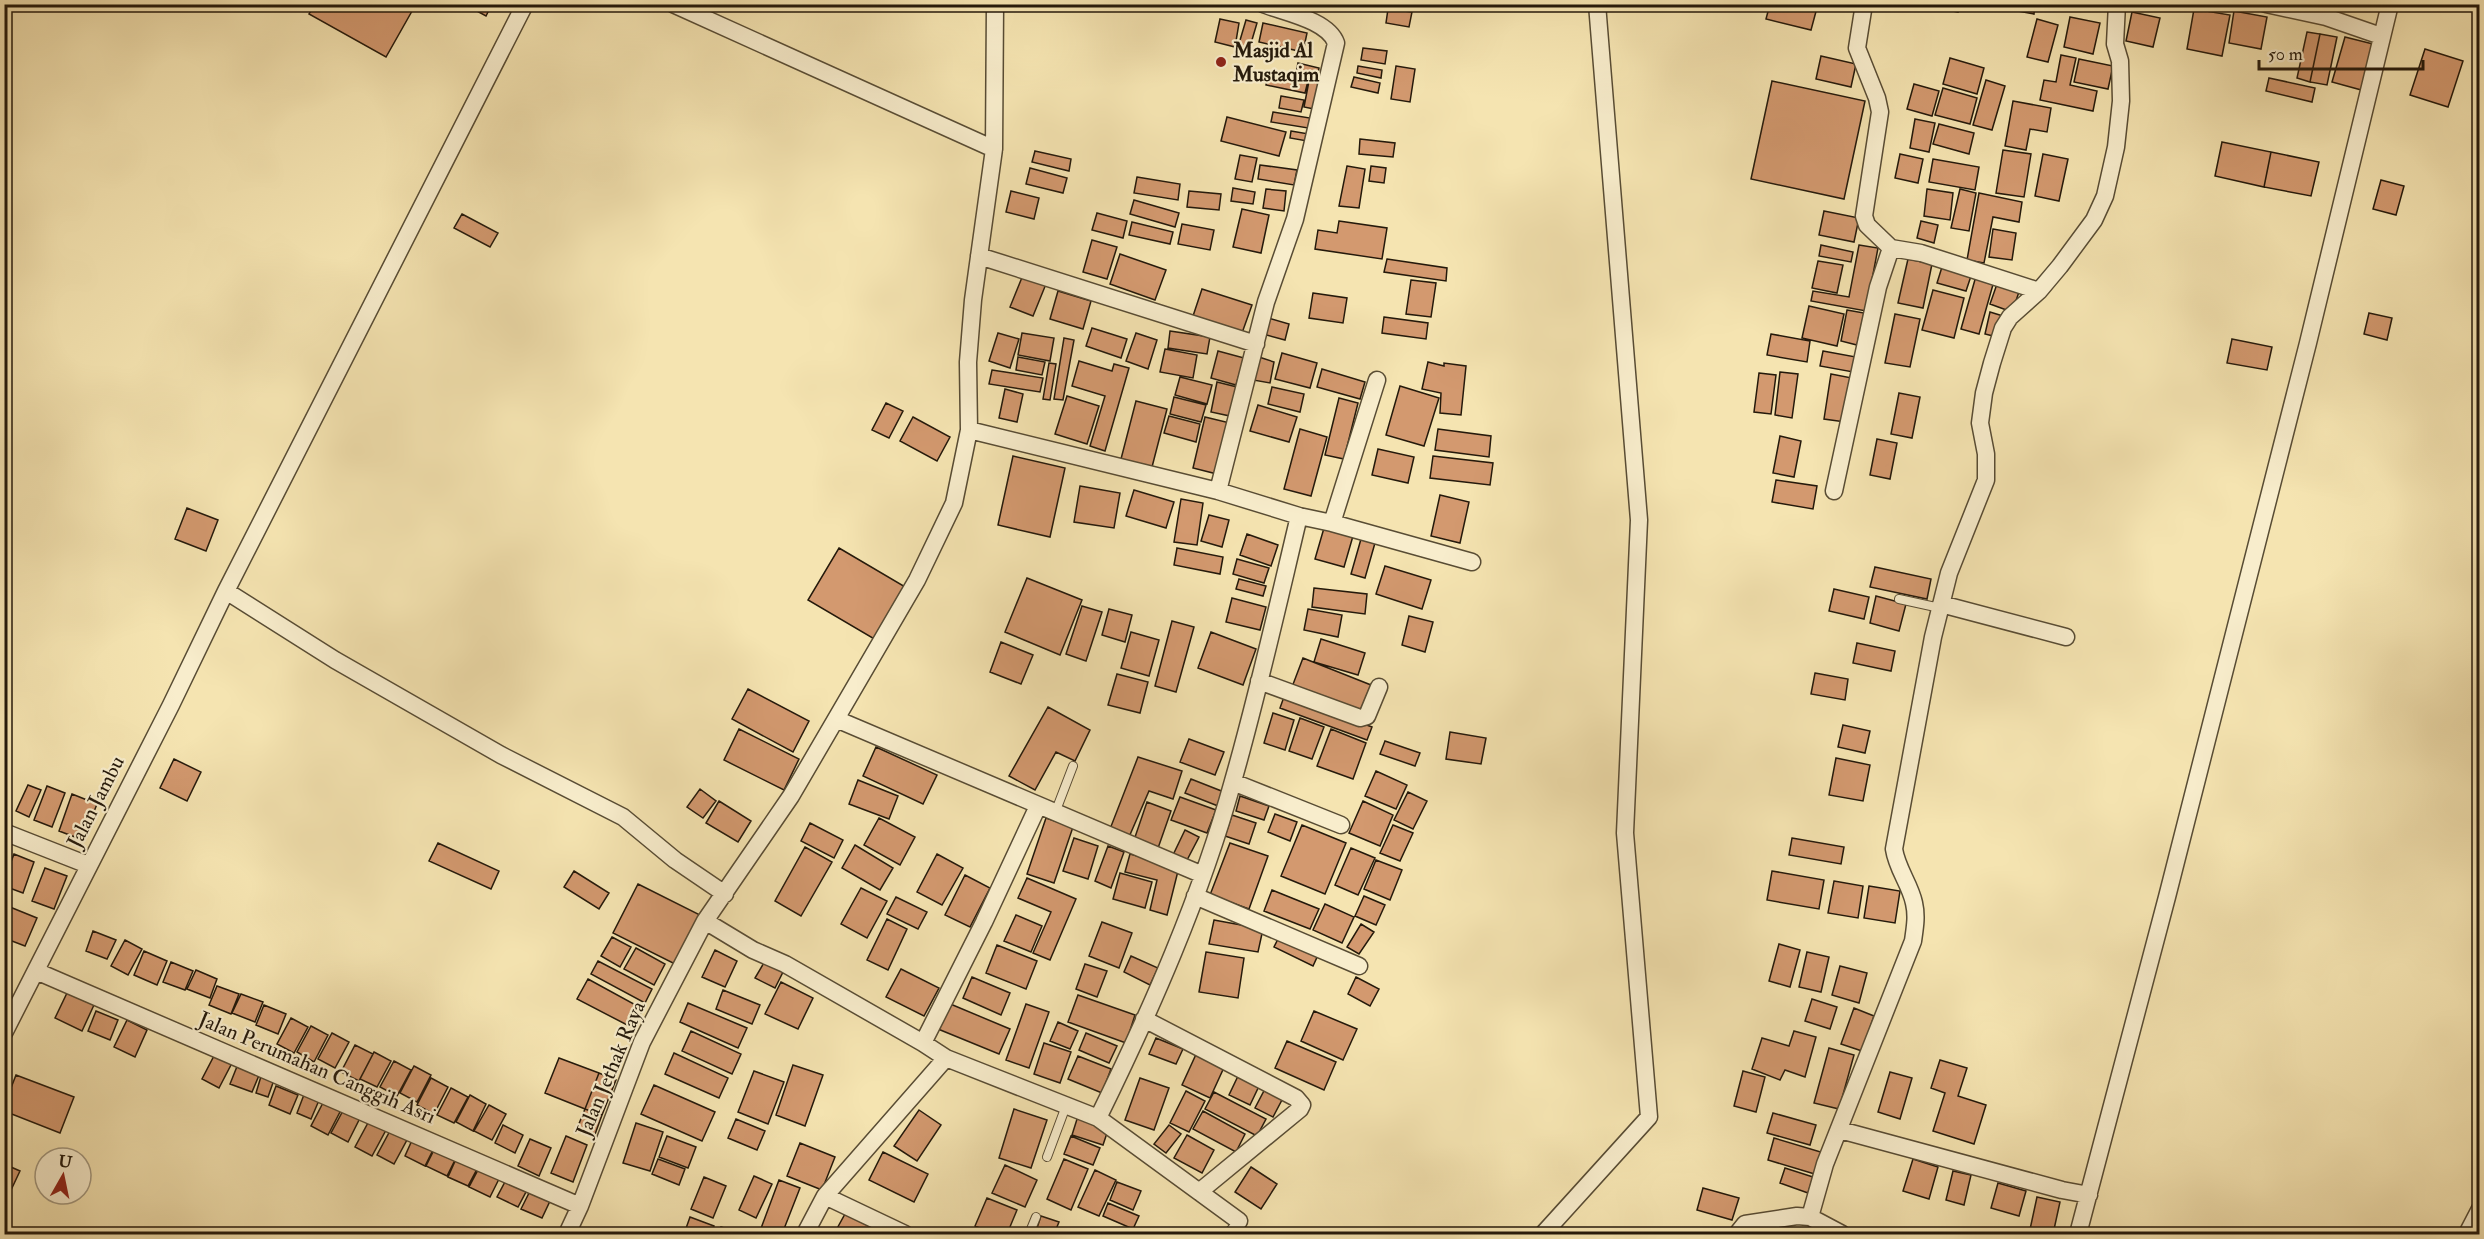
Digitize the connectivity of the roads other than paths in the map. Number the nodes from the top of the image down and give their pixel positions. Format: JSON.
{"nodes":[{"id":1,"x":525,"y":4,"type":"edge"},
{"id":2,"x":673,"y":4,"type":"edge"},
{"id":3,"x":995,"y":4,"type":"edge"},
{"id":4,"x":1263,"y":4,"type":"edge"},
{"id":5,"x":1597,"y":4,"type":"edge"},
{"id":6,"x":1864,"y":4,"type":"edge"},
{"id":7,"x":2117,"y":4,"type":"edge"},
{"id":8,"x":2266,"y":4,"type":"edge"},
{"id":9,"x":2390,"y":4,"type":"edge"},
{"id":10,"x":2380,"y":36,"type":"junction"},
{"id":11,"x":994,"y":149,"type":"junction"},
{"id":12,"x":1891,"y":248,"type":"junction"},
{"id":13,"x":979,"y":256,"type":"junction"},
{"id":14,"x":2039,"y":291,"type":"junction"},
{"id":15,"x":1256,"y":344,"type":"junction"},
{"id":16,"x":1377,"y":380,"type":"dead end"},
{"id":17,"x":969,"y":430,"type":"junction"},
{"id":18,"x":1218,"y":491,"type":"junction"},
{"id":19,"x":1834,"y":491,"type":"dead end"},
{"id":20,"x":1299,"y":516,"type":"junction"},
{"id":21,"x":1332,"y":523,"type":"junction"},
{"id":22,"x":1472,"y":562,"type":"dead end"},
{"id":23,"x":226,"y":591,"type":"junction"},
{"id":24,"x":1899,"y":599,"type":"dead end"},
{"id":25,"x":1941,"y":606,"type":"junction"},
{"id":26,"x":2066,"y":637,"type":"dead end"},
{"id":27,"x":1259,"y":681,"type":"junction"},
{"id":28,"x":1379,"y":687,"type":"dead end"},
{"id":29,"x":836,"y":719,"type":"junction"},
{"id":30,"x":1073,"y":766,"type":"dead end"},
{"id":31,"x":1233,"y":782,"type":"junction"},
{"id":32,"x":1038,"y":806,"type":"junction"},
{"id":33,"x":1054,"y":813,"type":"junction"},
{"id":34,"x":1341,"y":825,"type":"dead end"},
{"id":35,"x":4,"y":832,"type":"edge"},
{"id":36,"x":88,"y":866,"type":"junction"},
{"id":37,"x":1203,"y":875,"type":"junction"},
{"id":38,"x":725,"y":894,"type":"junction"},
{"id":39,"x":1195,"y":896,"type":"junction"},
{"id":40,"x":705,"y":921,"type":"junction"},
{"id":41,"x":1359,"y":966,"type":"dead end"},
{"id":42,"x":36,"y":970,"type":"junction"},
{"id":43,"x":1144,"y":1019,"type":"junction"},
{"id":44,"x":4,"y":1033,"type":"edge"},
{"id":45,"x":923,"y":1042,"type":"junction"},
{"id":46,"x":946,"y":1058,"type":"junction"},
{"id":47,"x":1066,"y":1106,"type":"junction"},
{"id":48,"x":1098,"y":1118,"type":"junction"},
{"id":49,"x":1840,"y":1130,"type":"junction"},
{"id":50,"x":1047,"y":1156,"type":"dead end"},
{"id":51,"x":1199,"y":1192,"type":"junction"},
{"id":52,"x":2089,"y":1195,"type":"junction"},
{"id":53,"x":825,"y":1196,"type":"junction"},
{"id":54,"x":580,"y":1206,"type":"junction"},
{"id":55,"x":2480,"y":1209,"type":"edge"},
{"id":56,"x":1036,"y":1217,"type":"dead end"},
{"id":57,"x":1810,"y":1217,"type":"junction"},
{"id":58,"x":1239,"y":1221,"type":"joint"},
{"id":59,"x":567,"y":1234,"type":"edge"},
{"id":60,"x":805,"y":1234,"type":"edge"},
{"id":61,"x":905,"y":1234,"type":"edge"},
{"id":62,"x":1029,"y":1234,"type":"edge"},
{"id":63,"x":1227,"y":1234,"type":"edge"},
{"id":64,"x":1544,"y":1234,"type":"edge"},
{"id":65,"x":1737,"y":1234,"type":"edge"},
{"id":66,"x":1842,"y":1234,"type":"edge"},
{"id":67,"x":2078,"y":1234,"type":"edge"},
{"id":68,"x":2467,"y":1234,"type":"edge"}],
"edges":[{"from":1,"to":23,"type":"street","name":"Jalan Jambu"},
{"from":2,"to":11,"type":"street"},
{"from":3,"to":11,"type":"street","name":"Jalan Jethak Raya"},
{"from":4,"to":15,"type":"street"},
{"from":5,"to":64,"type":"street"},
{"from":6,"to":12,"type":"street"},
{"from":7,"to":14,"type":"street"},
{"from":8,"to":10,"type":"street"},
{"from":9,"to":10,"type":"street"},
{"from":10,"to":52,"type":"street"},
{"from":11,"to":13,"type":"street","name":"Jalan Jethak Raya"},
{"from":12,"to":14,"type":"street"},
{"from":12,"to":19,"type":"street"},
{"from":13,"to":15,"type":"street"},
{"from":13,"to":17,"type":"street","name":"Jalan Jethak Raya"},
{"from":14,"to":25,"type":"street"},
{"from":15,"to":18,"type":"street"},
{"from":16,"to":21,"type":"street"},
{"from":17,"to":18,"type":"street"},
{"from":17,"to":29,"type":"street","name":"Jalan Jethak Raya"},
{"from":18,"to":20,"type":"street"},
{"from":20,"to":21,"type":"street"},
{"from":20,"to":27,"type":"street"},
{"from":21,"to":22,"type":"street"},
{"from":23,"to":36,"type":"street","name":"Jalan Jambu"},
{"from":23,"to":38,"type":"street"},
{"from":24,"to":25,"type":"lane"},
{"from":25,"to":26,"type":"street"},
{"from":25,"to":49,"type":"street"},
{"from":27,"to":28,"type":"street"},
{"from":27,"to":31,"type":"street"},
{"from":29,"to":32,"type":"street"},
{"from":29,"to":38,"type":"street","name":"Jalan Jethak Raya"},
{"from":30,"to":33,"type":"lane"},
{"from":31,"to":34,"type":"street"},
{"from":31,"to":37,"type":"street"},
{"from":32,"to":33,"type":"street"},
{"from":32,"to":45,"type":"street"},
{"from":33,"to":37,"type":"street"},
{"from":35,"to":36,"type":"street"},
{"from":36,"to":42,"type":"street","name":"Jalan Jambu"},
{"from":37,"to":39,"type":"street"},
{"from":38,"to":40,"type":"street","name":"Jalan Jethak Raya"},
{"from":39,"to":41,"type":"street"},
{"from":39,"to":43,"type":"street"},
{"from":40,"to":45,"type":"street"},
{"from":40,"to":54,"type":"street","name":"Jalan Jethak Raya"},
{"from":42,"to":44,"type":"street","name":"Jalan Jambu"},
{"from":42,"to":54,"type":"street","name":"Jalan Perumahan Canggih Asri"},
{"from":43,"to":48,"type":"street"},
{"from":43,"to":51,"type":"street"},
{"from":45,"to":46,"type":"street"},
{"from":46,"to":47,"type":"street"},
{"from":46,"to":53,"type":"street"},
{"from":47,"to":48,"type":"street"},
{"from":47,"to":50,"type":"lane"},
{"from":48,"to":51,"type":"street"},
{"from":49,"to":52,"type":"street"},
{"from":49,"to":57,"type":"street"},
{"from":51,"to":58,"type":"street"},
{"from":52,"to":67,"type":"street"},
{"from":53,"to":60,"type":"street"},
{"from":53,"to":61,"type":"street"},
{"from":54,"to":59,"type":"street","name":"Jalan Jethak Raya"},
{"from":55,"to":68,"type":"street"},
{"from":56,"to":62,"type":"lane"},
{"from":57,"to":65,"type":"street"},
{"from":57,"to":66,"type":"street"},
{"from":58,"to":63,"type":"lane"}]}
